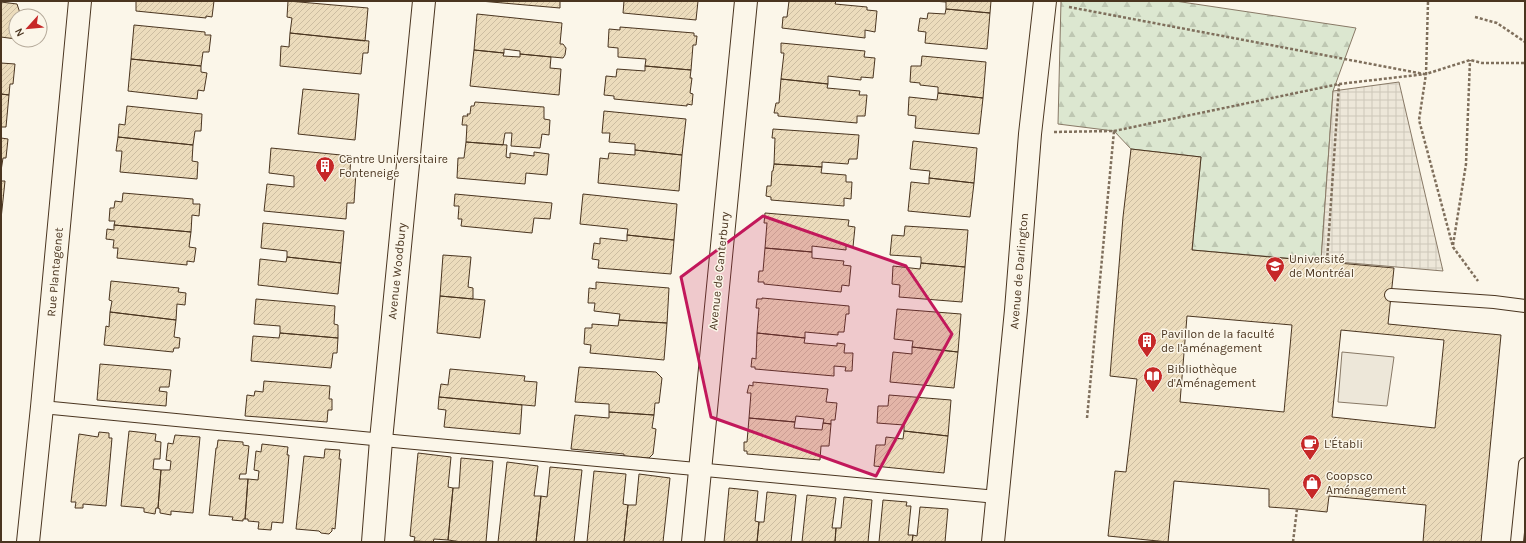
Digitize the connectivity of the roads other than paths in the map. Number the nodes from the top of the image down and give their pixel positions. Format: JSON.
{"nodes":[{"id":1,"x":80,"y":1,"type":"edge"},
{"id":2,"x":424,"y":1,"type":"edge"},
{"id":3,"x":746,"y":1,"type":"edge"},
{"id":4,"x":1054,"y":4,"type":"edge"},
{"id":5,"x":1391,"y":295,"type":"dead end"},
{"id":6,"x":1525,"y":306,"type":"edge"},
{"id":7,"x":42,"y":407,"type":"junction"},
{"id":8,"x":381,"y":440,"type":"junction"},
{"id":9,"x":1525,"y":464,"type":"edge"},
{"id":10,"x":700,"y":469,"type":"junction"},
{"id":11,"x":997,"y":497,"type":"junction"},
{"id":12,"x":28,"y":542,"type":"edge"},
{"id":13,"x":373,"y":542,"type":"edge"},
{"id":14,"x":693,"y":542,"type":"edge"},
{"id":15,"x":993,"y":542,"type":"edge"},
{"id":16,"x":1517,"y":542,"type":"edge"}],
"edges":[{"from":1,"to":7,"type":"street","name":"Rue Plantagenet"},
{"from":2,"to":8,"type":"street","name":"Avenue Woodbury"},
{"from":3,"to":10,"type":"street","name":"Avenue de Canterbury"},
{"from":4,"to":11,"type":"street","name":"Avenue de Darlington"},
{"from":5,"to":6,"type":"lane"},
{"from":7,"to":8,"type":"lane"},
{"from":7,"to":12,"type":"street","name":"Rue Plantagenet"},
{"from":8,"to":10,"type":"lane"},
{"from":8,"to":13,"type":"street","name":"Avenue Woodbury"},
{"from":9,"to":16,"type":"lane"},
{"from":10,"to":11,"type":"lane"},
{"from":10,"to":14,"type":"street","name":"Avenue de Canterbury"},
{"from":11,"to":15,"type":"street","name":"Avenue de Darlington"}]}
